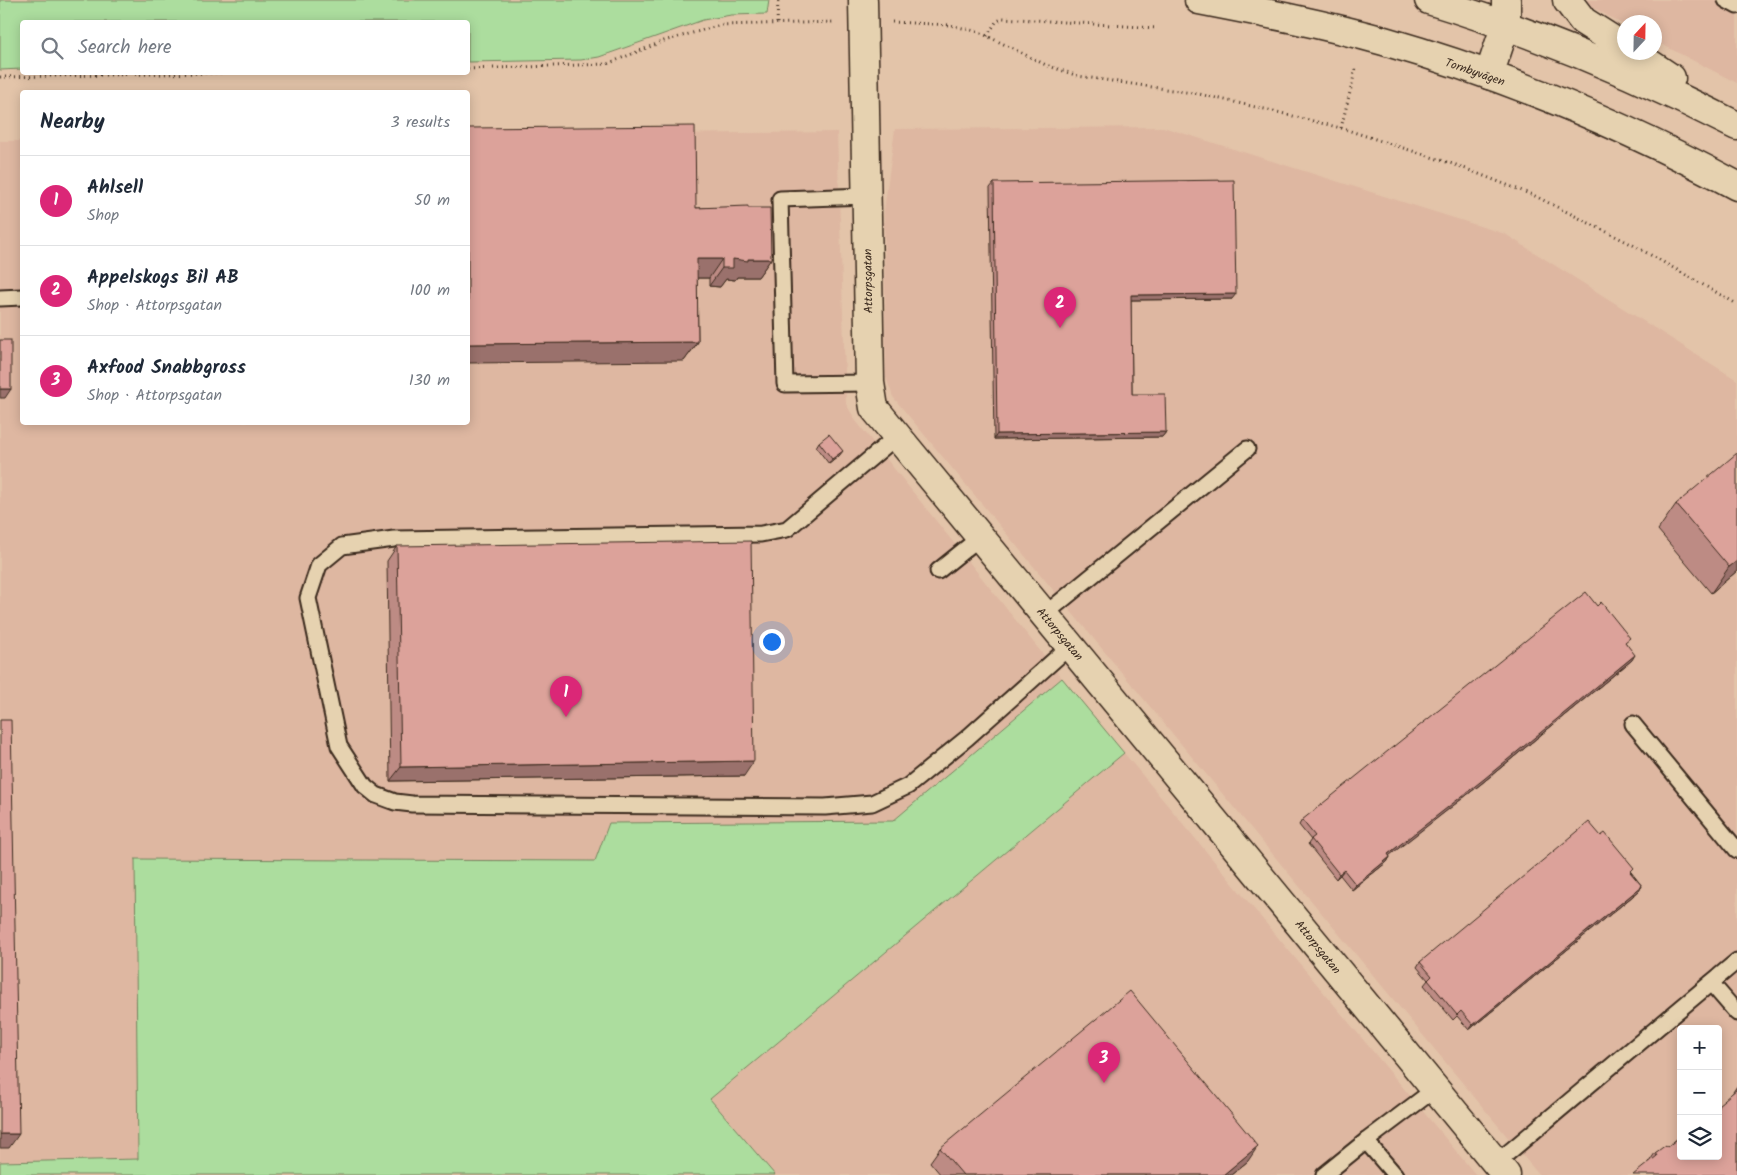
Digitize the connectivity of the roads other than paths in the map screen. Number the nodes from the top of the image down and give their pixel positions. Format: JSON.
{"nodes":[{"id":1,"x":1199,"y":0,"type":"edge"},
{"id":2,"x":1429,"y":0,"type":"edge"},
{"id":3,"x":1524,"y":0,"type":"edge"},
{"id":4,"x":1566,"y":0,"type":"edge"},
{"id":5,"x":1726,"y":0,"type":"edge"},
{"id":6,"x":1737,"y":6,"type":"edge"},
{"id":7,"x":863,"y":11,"type":"edge"},
{"id":8,"x":1506,"y":12,"type":"edge"},
{"id":9,"x":1617,"y":43,"type":"edge"},
{"id":10,"x":1644,"y":60,"type":"edge"},
{"id":11,"x":1489,"y":75,"type":"junction"},
{"id":12,"x":1737,"y":122,"type":"edge"},
{"id":13,"x":1737,"y":126,"type":"edge"},
{"id":14,"x":1737,"y":186,"type":"edge"},
{"id":15,"x":866,"y":196,"type":"junction"},
{"id":16,"x":0,"y":298,"type":"edge"},
{"id":17,"x":20,"y":298,"type":"edge"},
{"id":18,"x":870,"y":383,"type":"junction"},
{"id":19,"x":897,"y":436,"type":"junction"},
{"id":20,"x":1247,"y":449,"type":"dead end"},
{"id":21,"x":979,"y":538,"type":"junction"},
{"id":22,"x":938,"y":571,"type":"dead end"},
{"id":23,"x":1044,"y":614,"type":"junction"},
{"id":24,"x":1070,"y":646,"type":"junction"},
{"id":25,"x":1632,"y":724,"type":"dead end"},
{"id":26,"x":1737,"y":850,"type":"edge"},
{"id":27,"x":1737,"y":961,"type":"edge"},
{"id":28,"x":1711,"y":983,"type":"junction"},
{"id":29,"x":1737,"y":1014,"type":"edge"},
{"id":30,"x":1435,"y":1089,"type":"junction"},
{"id":31,"x":1366,"y":1141,"type":"junction"},
{"id":32,"x":1501,"y":1169,"type":"edge"},
{"id":33,"x":1324,"y":1175,"type":"edge"},
{"id":34,"x":1395,"y":1175,"type":"edge"}],
"edges":[{"from":1,"to":11,"type":"street","name":"Tornbyvägen"},
{"from":2,"to":8,"type":"street"},
{"from":3,"to":8,"type":"street"},
{"from":4,"to":9,"type":"street"},
{"from":5,"to":6,"type":"lane"},
{"from":7,"to":15,"type":"street","name":"Attorpsgatan"},
{"from":8,"to":11,"type":"street"},
{"from":8,"to":13,"type":"street"},
{"from":10,"to":12,"type":"street"},
{"from":11,"to":14,"type":"street","name":"Tornbyvägen"},
{"from":15,"to":18,"type":"street","name":"Attorpsgatan"},
{"from":15,"to":18,"type":"lane"},
{"from":16,"to":17,"type":"lane"},
{"from":18,"to":19,"type":"street","name":"Attorpsgatan"},
{"from":19,"to":21,"type":"street","name":"Attorpsgatan"},
{"from":19,"to":24,"type":"lane"},
{"from":20,"to":23,"type":"lane"},
{"from":21,"to":22,"type":"lane"},
{"from":21,"to":23,"type":"street","name":"Attorpsgatan"},
{"from":23,"to":24,"type":"street","name":"Attorpsgatan"},
{"from":24,"to":30,"type":"street","name":"Attorpsgatan"},
{"from":25,"to":26,"type":"lane"},
{"from":27,"to":28,"type":"lane"},
{"from":28,"to":29,"type":"lane"},
{"from":28,"to":32,"type":"lane"},
{"from":30,"to":31,"type":"lane"},
{"from":30,"to":32,"type":"street","name":"Attorpsgatan"},
{"from":31,"to":33,"type":"lane"},
{"from":31,"to":34,"type":"lane"}]}
